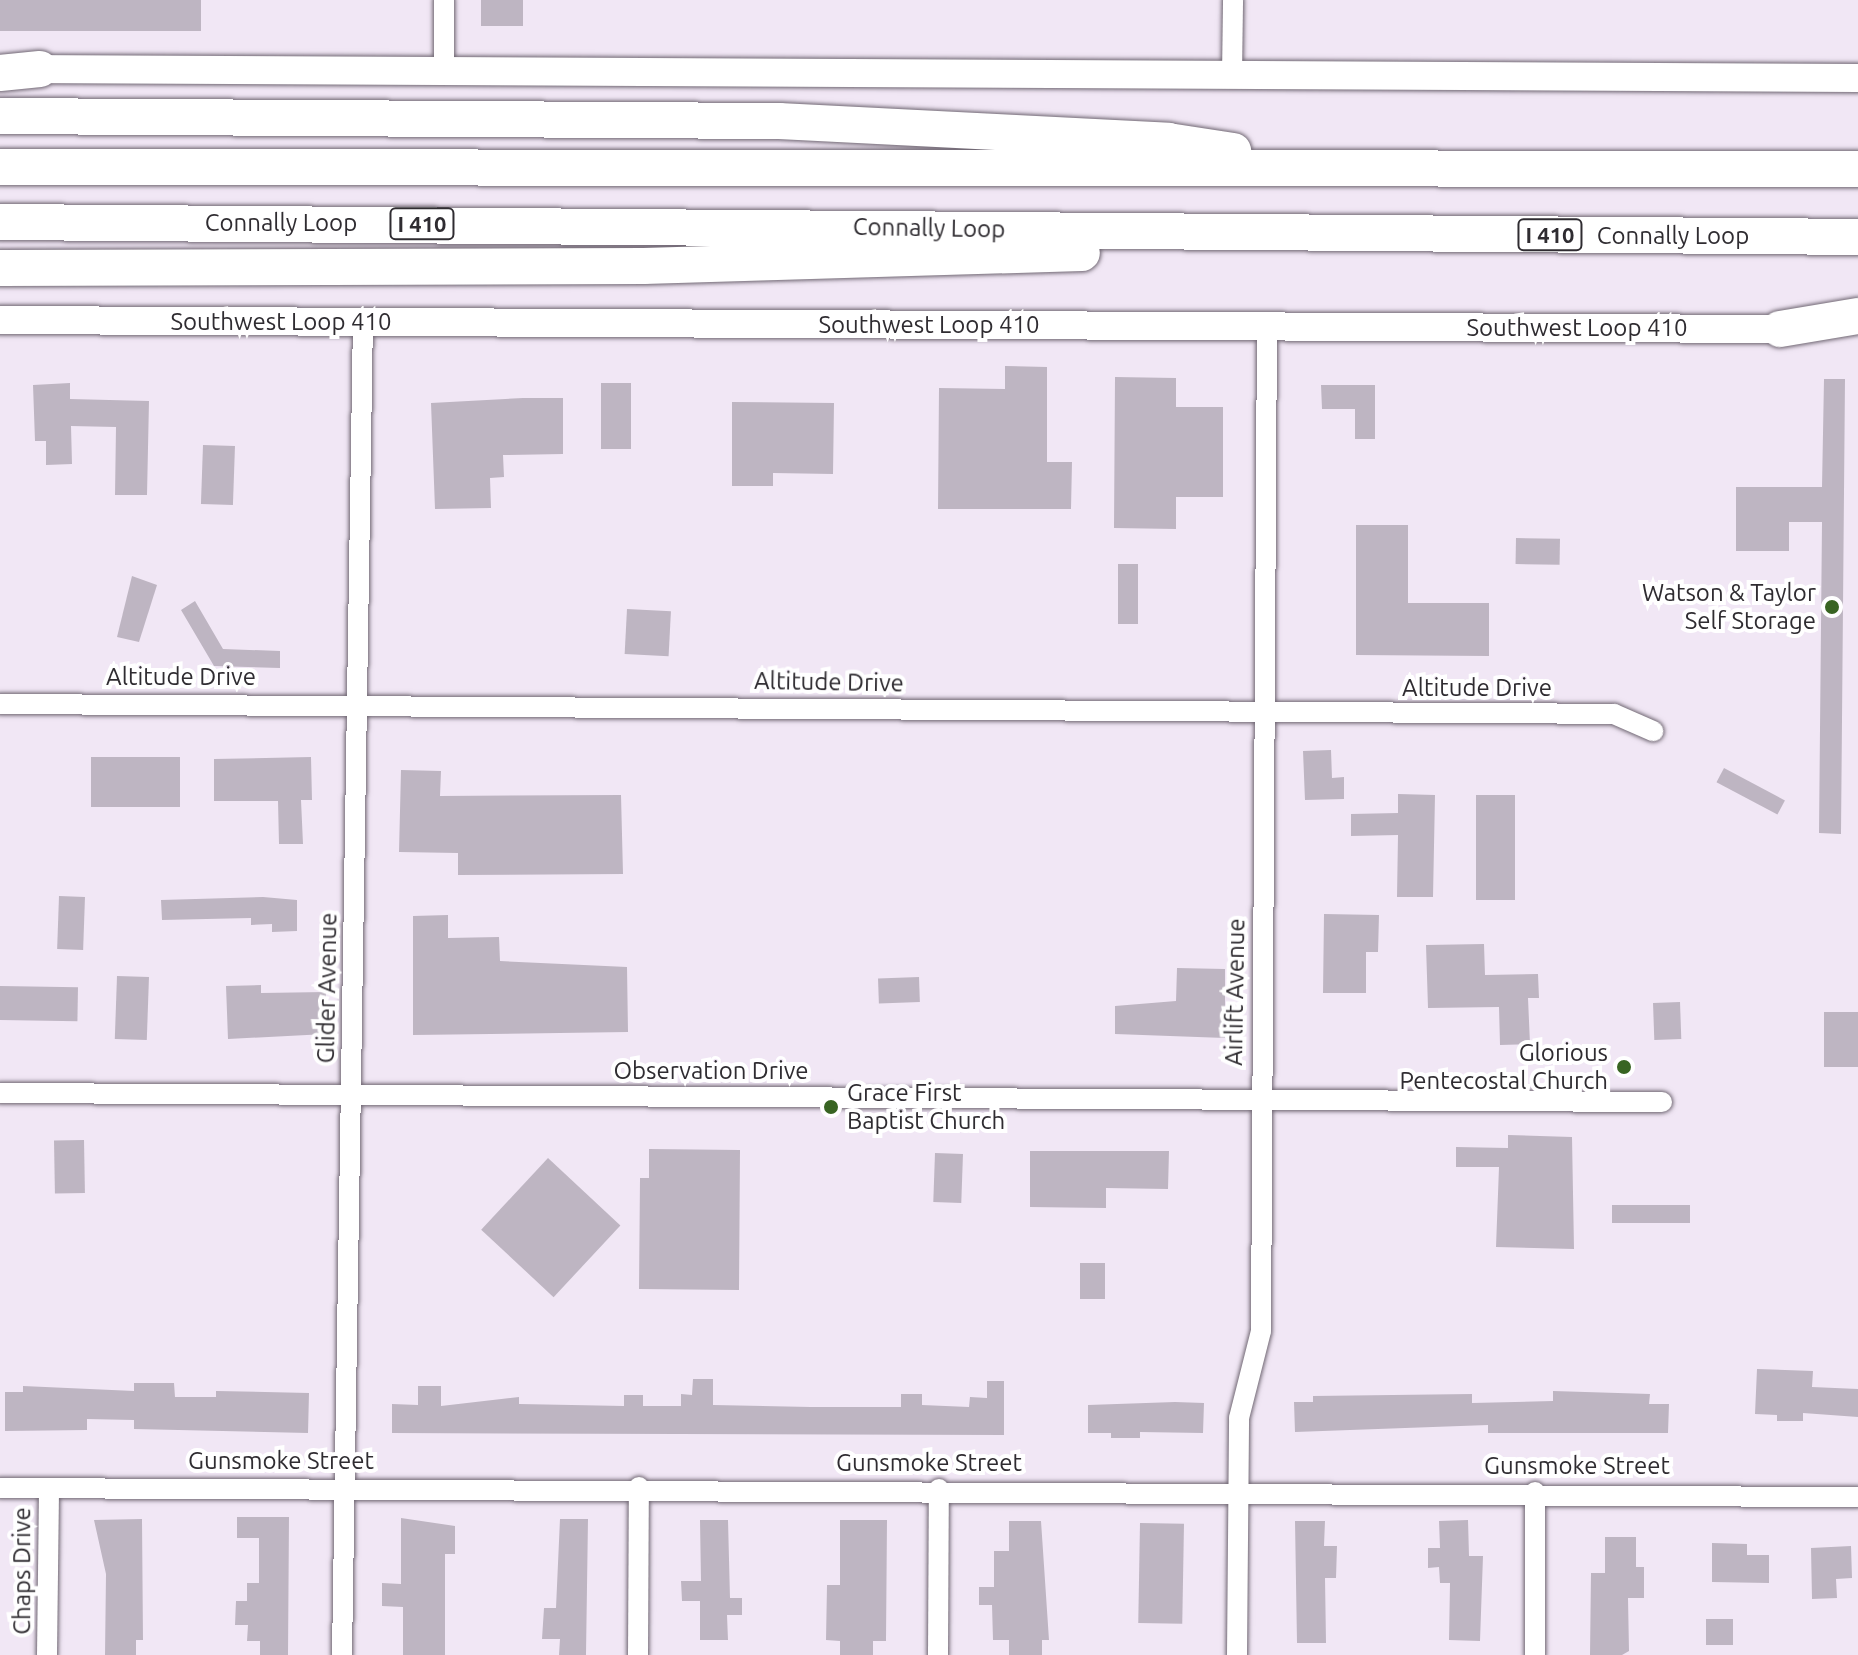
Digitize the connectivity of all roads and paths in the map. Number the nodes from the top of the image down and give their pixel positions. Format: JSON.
{"nodes":[{"id":1,"x":444,"y":0,"type":"edge"},
{"id":2,"x":1233,"y":0,"type":"edge"},
{"id":3,"x":40,"y":69,"type":"joint"},
{"id":4,"x":0,"y":71,"type":"edge"},
{"id":5,"x":444,"y":71,"type":"junction"},
{"id":6,"x":1232,"y":75,"type":"junction"},
{"id":7,"x":1858,"y":78,"type":"edge"},
{"id":8,"x":0,"y":116,"type":"edge"},
{"id":9,"x":0,"y":167,"type":"edge"},
{"id":10,"x":1343,"y":168,"type":"junction"},
{"id":11,"x":1858,"y":169,"type":"edge"},
{"id":12,"x":0,"y":222,"type":"edge"},
{"id":13,"x":1242,"y":234,"type":"junction"},
{"id":14,"x":1858,"y":237,"type":"edge"},
{"id":15,"x":0,"y":268,"type":"edge"},
{"id":16,"x":1858,"y":316,"type":"edge"},
{"id":17,"x":0,"y":320,"type":"edge"},
{"id":18,"x":363,"y":322,"type":"junction"},
{"id":19,"x":1267,"y":327,"type":"junction"},
{"id":20,"x":1780,"y":329,"type":"junction"},
{"id":21,"x":1858,"y":329,"type":"edge"},
{"id":22,"x":357,"y":703,"type":"junction"},
{"id":23,"x":0,"y":704,"type":"edge"},
{"id":24,"x":1265,"y":713,"type":"junction"},
{"id":25,"x":1653,"y":731,"type":"dead end"},
{"id":26,"x":0,"y":1093,"type":"edge"},
{"id":27,"x":352,"y":1095,"type":"junction"},
{"id":28,"x":1259,"y":1101,"type":"junction"},
{"id":29,"x":1662,"y":1102,"type":"dead end"},
{"id":30,"x":343,"y":1486,"type":"junction"},
{"id":31,"x":639,"y":1487,"type":"junction"},
{"id":32,"x":0,"y":1488,"type":"edge"},
{"id":33,"x":49,"y":1488,"type":"junction"},
{"id":34,"x":939,"y":1489,"type":"junction"},
{"id":35,"x":1238,"y":1491,"type":"junction"},
{"id":36,"x":1535,"y":1492,"type":"junction"},
{"id":37,"x":1858,"y":1497,"type":"edge"},
{"id":38,"x":47,"y":1655,"type":"edge"},
{"id":39,"x":342,"y":1655,"type":"edge"},
{"id":40,"x":638,"y":1655,"type":"edge"},
{"id":41,"x":938,"y":1655,"type":"edge"},
{"id":42,"x":1237,"y":1655,"type":"edge"},
{"id":43,"x":1535,"y":1655,"type":"edge"}],
"edges":[{"from":1,"to":5,"type":"street"},
{"from":2,"to":6,"type":"street"},
{"from":3,"to":4,"type":"highway"},
{"from":3,"to":5,"type":"main road"},
{"from":5,"to":6,"type":"main road"},
{"from":6,"to":7,"type":"main road"},
{"from":8,"to":10,"type":"highway"},
{"from":9,"to":10,"type":"highway"},
{"from":10,"to":11,"type":"highway"},
{"from":12,"to":13,"type":"highway","name":"Connally Loop","number":"I 410"},
{"from":13,"to":14,"type":"highway","name":"Connally Loop","number":"I 410"},
{"from":13,"to":15,"type":"highway"},
{"from":16,"to":20,"type":"highway"},
{"from":17,"to":18,"type":"main road","name":"Southwest Loop 410"},
{"from":18,"to":19,"type":"main road","name":"Southwest Loop 410"},
{"from":18,"to":22,"type":"street","name":"Glider Avenue"},
{"from":19,"to":20,"type":"main road","name":"Southwest Loop 410"},
{"from":19,"to":24,"type":"street","name":"Airlift Avenue"},
{"from":20,"to":21,"type":"main road","name":"Southwest Loop 410"},
{"from":22,"to":23,"type":"street","name":"Altitude Drive"},
{"from":22,"to":24,"type":"street","name":"Altitude Drive"},
{"from":22,"to":27,"type":"street","name":"Glider Avenue"},
{"from":24,"to":25,"type":"street","name":"Altitude Drive"},
{"from":24,"to":28,"type":"street","name":"Airlift Avenue"},
{"from":26,"to":27,"type":"street","name":"Observation Drive"},
{"from":27,"to":28,"type":"street","name":"Observation Drive"},
{"from":27,"to":30,"type":"street","name":"Glider Avenue"},
{"from":28,"to":29,"type":"street","name":"Observation Drive"},
{"from":28,"to":35,"type":"street","name":"Airlift Avenue"},
{"from":30,"to":31,"type":"street","name":"Gunsmoke Street"},
{"from":30,"to":33,"type":"street","name":"Gunsmoke Street"},
{"from":30,"to":39,"type":"street","name":"Glider Avenue"},
{"from":31,"to":34,"type":"street","name":"Gunsmoke Street"},
{"from":31,"to":40,"type":"street"},
{"from":32,"to":33,"type":"street","name":"Gunsmoke Street"},
{"from":33,"to":38,"type":"street","name":"Chaps Drive"},
{"from":34,"to":35,"type":"street","name":"Gunsmoke Street"},
{"from":34,"to":41,"type":"street"},
{"from":35,"to":36,"type":"street","name":"Gunsmoke Street"},
{"from":35,"to":42,"type":"street","name":"Airlift Avenue"},
{"from":36,"to":37,"type":"street","name":"Gunsmoke Street"},
{"from":36,"to":43,"type":"street"}]}
